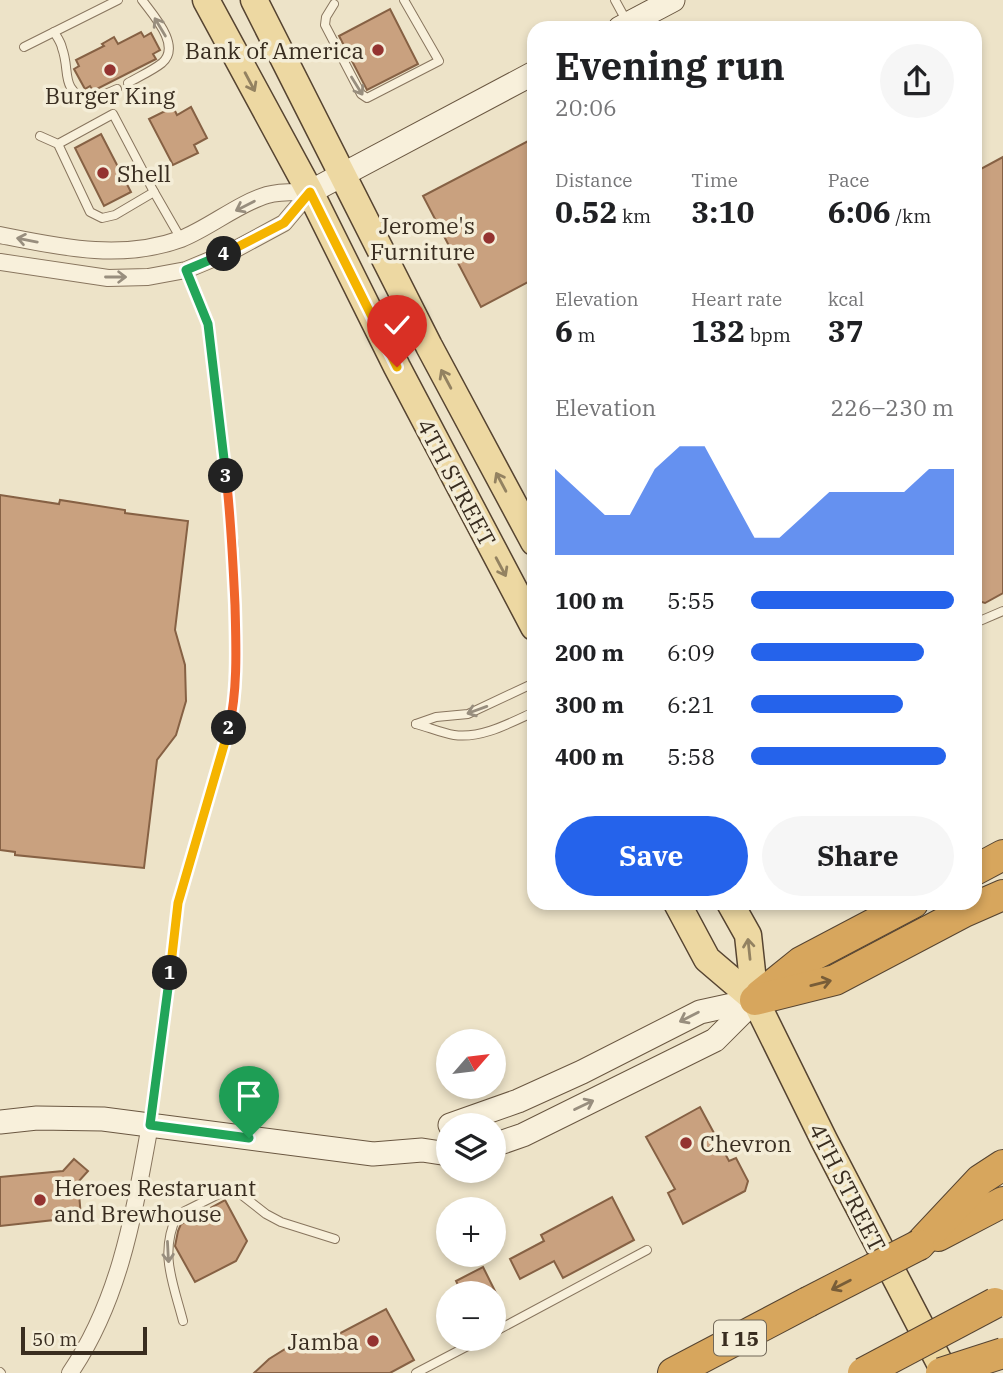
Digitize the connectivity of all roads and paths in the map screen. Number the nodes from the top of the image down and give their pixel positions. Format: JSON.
{"nodes":[{"id":1,"x":118,"y":0,"type":"edge"},
{"id":2,"x":142,"y":0,"type":"edge"},
{"id":3,"x":206,"y":0,"type":"edge"},
{"id":4,"x":254,"y":0,"type":"edge"},
{"id":5,"x":404,"y":0,"type":"edge"},
{"id":6,"x":615,"y":0,"type":"edge"},
{"id":7,"x":673,"y":0,"type":"edge"},
{"id":8,"x":334,"y":4,"type":"dead end"},
{"id":9,"x":622,"y":21,"type":"edge"},
{"id":10,"x":633,"y":21,"type":"edge"},
{"id":11,"x":54,"y":32,"type":"junction"},
{"id":12,"x":24,"y":47,"type":"dead end"},
{"id":13,"x":527,"y":78,"type":"edge"},
{"id":14,"x":128,"y":83,"type":"dead end"},
{"id":15,"x":117,"y":89,"type":"dead end"},
{"id":16,"x":40,"y":136,"type":"dead end"},
{"id":17,"x":58,"y":144,"type":"junction"},
{"id":18,"x":341,"y":175,"type":"junction"},
{"id":19,"x":154,"y":192,"type":"junction"},
{"id":20,"x":310,"y":192,"type":"junction"},
{"id":21,"x":0,"y":235,"type":"edge"},
{"id":22,"x":181,"y":239,"type":"junction"},
{"id":23,"x":0,"y":262,"type":"edge"},
{"id":24,"x":186,"y":270,"type":"junction"},
{"id":25,"x":527,"y":529,"type":"edge"},
{"id":26,"x":1003,"y":611,"type":"edge"},
{"id":27,"x":527,"y":615,"type":"edge"},
{"id":28,"x":982,"y":620,"type":"edge"},
{"id":29,"x":527,"y":687,"type":"edge"},
{"id":30,"x":527,"y":715,"type":"edge"},
{"id":31,"x":1003,"y":855,"type":"edge"},
{"id":32,"x":982,"y":866,"type":"edge"},
{"id":33,"x":1003,"y":895,"type":"edge"},
{"id":34,"x":982,"y":904,"type":"edge"},
{"id":35,"x":681,"y":910,"type":"edge"},
{"id":36,"x":734,"y":910,"type":"edge"},
{"id":37,"x":900,"y":910,"type":"edge"},
{"id":38,"x":969,"y":910,"type":"edge"},
{"id":39,"x":755,"y":1000,"type":"junction"},
{"id":40,"x":485,"y":1113,"type":"edge"},
{"id":41,"x":0,"y":1122,"type":"edge"},
{"id":42,"x":150,"y":1125,"type":"junction"},
{"id":43,"x":436,"y":1138,"type":"edge"},
{"id":44,"x":506,"y":1141,"type":"edge"},
{"id":45,"x":422,"y":1150,"type":"junction"},
{"id":46,"x":436,"y":1152,"type":"edge"},
{"id":47,"x":1003,"y":1165,"type":"edge"},
{"id":48,"x":1003,"y":1202,"type":"edge"},
{"id":49,"x":956,"y":1217,"type":"junction"},
{"id":50,"x":335,"y":1239,"type":"dead end"},
{"id":51,"x":648,"y":1250,"type":"dead end"},
{"id":52,"x":999,"y":1301,"type":"edge"},
{"id":53,"x":183,"y":1321,"type":"dead end"},
{"id":54,"x":506,"y":1326,"type":"edge"},
{"id":55,"x":458,"y":1351,"type":"edge"},
{"id":56,"x":1003,"y":1353,"type":"edge"},
{"id":57,"x":71,"y":1373,"type":"edge"},
{"id":58,"x":416,"y":1373,"type":"edge"},
{"id":59,"x":673,"y":1373,"type":"edge"},
{"id":60,"x":863,"y":1373,"type":"edge"},
{"id":61,"x":943,"y":1373,"type":"edge"}],
"edges":[{"from":1,"to":11,"type":"lane"},
{"from":14,"to":2,"type":"lane","one_way":true},
{"from":3,"to":20,"type":"main road","name":"4TH STREET","one_way":true},
{"from":4,"to":18,"type":"main road","name":"4TH STREET"},
{"from":8,"to":5,"type":"lane","one_way":true},
{"from":6,"to":9,"type":"lane"},
{"from":7,"to":10,"type":"street"},
{"from":11,"to":12,"type":"lane"},
{"from":11,"to":15,"type":"lane"},
{"from":13,"to":18,"type":"street"},
{"from":16,"to":17,"type":"lane"},
{"from":17,"to":19,"type":"lane"},
{"from":17,"to":19,"type":"lane"},
{"from":18,"to":20,"type":"street"},
{"from":25,"to":18,"type":"main road","name":"4TH STREET","one_way":true},
{"from":19,"to":22,"type":"lane"},
{"from":20,"to":22,"type":"street","one_way":true},
{"from":20,"to":24,"type":"street"},
{"from":20,"to":27,"type":"main road","name":"4TH STREET","one_way":true},
{"from":22,"to":21,"type":"street","one_way":true},
{"from":23,"to":24,"type":"street","one_way":true},
{"from":24,"to":42,"type":"lane"},
{"from":26,"to":28,"type":"lane"},
{"from":29,"to":30,"type":"lane","one_way":true},
{"from":31,"to":32,"type":"highway"},
{"from":34,"to":33,"type":"highway","one_way":true},
{"from":35,"to":39,"type":"main road","name":"4TH STREET"},
{"from":39,"to":36,"type":"main road","name":"4TH STREET","one_way":true},
{"from":37,"to":39,"type":"highway"},
{"from":39,"to":38,"type":"highway","one_way":true},
{"from":39,"to":40,"type":"street","one_way":true},
{"from":44,"to":39,"type":"street","one_way":true},
{"from":39,"to":61,"type":"main road","name":"4TH STREET"},
{"from":41,"to":42,"type":"street"},
{"from":42,"to":45,"type":"street"},
{"from":42,"to":57,"type":"street"},
{"from":43,"to":45,"type":"street"},
{"from":45,"to":46,"type":"street"},
{"from":47,"to":49,"type":"highway"},
{"from":48,"to":49,"type":"highway","number":"I 15"},
{"from":49,"to":59,"type":"highway","number":"I 15","one_way":true,"bridge":true},
{"from":50,"to":53,"type":"lane","one_way":true},
{"from":51,"to":54,"type":"lane"},
{"from":52,"to":60,"type":"highway","bridge":true},
{"from":55,"to":58,"type":"lane"},
{"from":56,"to":61,"type":"highway","bridge":true}]}
